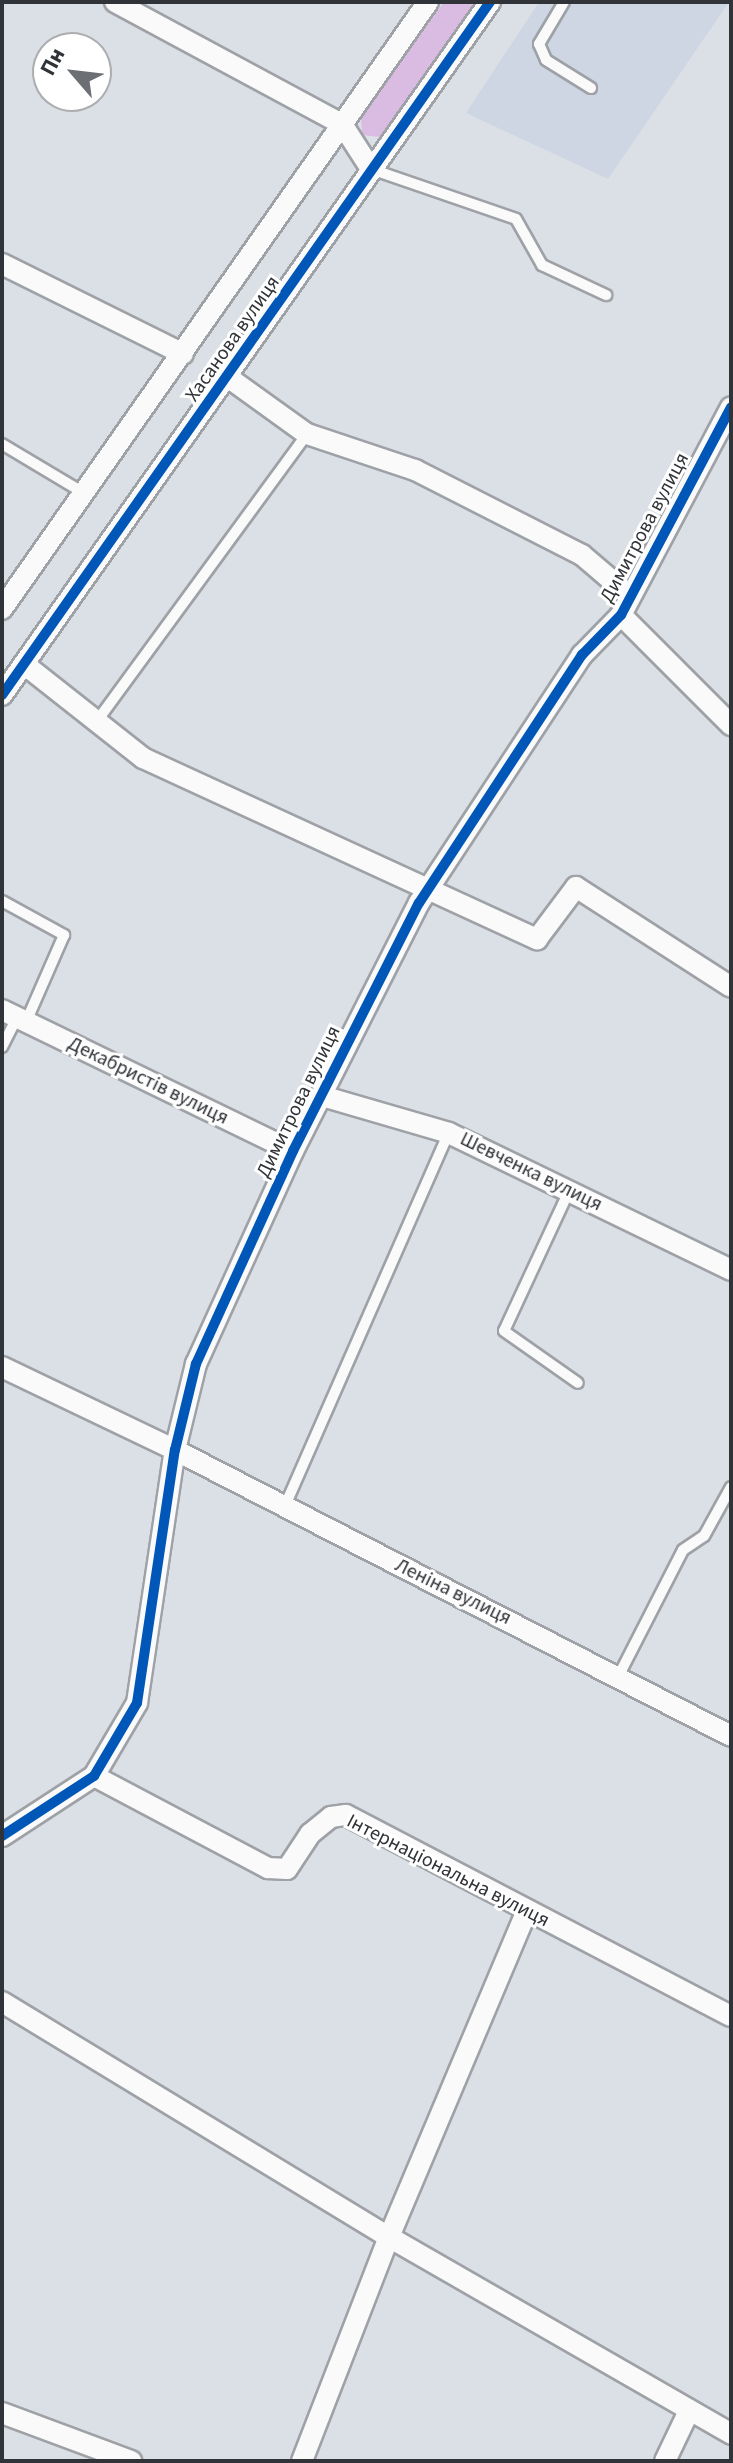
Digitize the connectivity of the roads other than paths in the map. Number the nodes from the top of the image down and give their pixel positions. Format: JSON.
{"nodes":[{"id":1,"x":115,"y":2,"type":"edge"},
{"id":2,"x":428,"y":2,"type":"edge"},
{"id":3,"x":490,"y":2,"type":"edge"},
{"id":4,"x":564,"y":2,"type":"edge"},
{"id":5,"x":591,"y":88,"type":"dead end"},
{"id":6,"x":342,"y":124,"type":"junction"},
{"id":7,"x":371,"y":169,"type":"junction"},
{"id":8,"x":2,"y":264,"type":"edge"},
{"id":9,"x":606,"y":295,"type":"dead end"},
{"id":10,"x":183,"y":354,"type":"junction"},
{"id":11,"x":229,"y":378,"type":"junction"},
{"id":12,"x":730,"y":411,"type":"edge"},
{"id":13,"x":307,"y":434,"type":"junction"},
{"id":14,"x":2,"y":444,"type":"edge"},
{"id":15,"x":84,"y":493,"type":"junction"},
{"id":16,"x":625,"y":605,"type":"junction"},
{"id":17,"x":2,"y":609,"type":"edge"},
{"id":18,"x":24,"y":664,"type":"junction"},
{"id":19,"x":2,"y":695,"type":"edge"},
{"id":20,"x":97,"y":721,"type":"junction"},
{"id":21,"x":731,"y":725,"type":"edge"},
{"id":22,"x":431,"y":886,"type":"junction"},
{"id":23,"x":2,"y":901,"type":"edge"},
{"id":24,"x":731,"y":987,"type":"edge"},
{"id":25,"x":15,"y":1016,"type":"edge"},
{"id":26,"x":2,"y":1047,"type":"edge"},
{"id":27,"x":322,"y":1096,"type":"junction"},
{"id":28,"x":449,"y":1133,"type":"junction"},
{"id":29,"x":293,"y":1151,"type":"junction"},
{"id":30,"x":569,"y":1191,"type":"junction"},
{"id":31,"x":731,"y":1270,"type":"edge"},
{"id":32,"x":2,"y":1367,"type":"edge"},
{"id":33,"x":578,"y":1383,"type":"dead end"},
{"id":34,"x":175,"y":1450,"type":"junction"},
{"id":35,"x":731,"y":1487,"type":"edge"},
{"id":36,"x":284,"y":1508,"type":"junction"},
{"id":37,"x":619,"y":1675,"type":"junction"},
{"id":38,"x":731,"y":1736,"type":"edge"},
{"id":39,"x":94,"y":1776,"type":"junction"},
{"id":40,"x":2,"y":1836,"type":"edge"},
{"id":41,"x":527,"y":1910,"type":"junction"},
{"id":42,"x":2,"y":2002,"type":"edge"},
{"id":43,"x":731,"y":2016,"type":"edge"},
{"id":44,"x":389,"y":2237,"type":"junction"},
{"id":45,"x":2,"y":2413,"type":"edge"},
{"id":46,"x":688,"y":2413,"type":"junction"},
{"id":47,"x":731,"y":2434,"type":"edge"},
{"id":48,"x":131,"y":2461,"type":"edge"},
{"id":49,"x":302,"y":2461,"type":"edge"},
{"id":50,"x":665,"y":2461,"type":"edge"}],
"edges":[{"from":1,"to":6,"type":"street"},
{"from":2,"to":6,"type":"street","name":"Хасанова вулиця"},
{"from":3,"to":7,"type":"street","name":"Хасанова вулиця"},
{"from":4,"to":5,"type":"lane"},
{"from":6,"to":7,"type":"street"},
{"from":6,"to":10,"type":"street","name":"Хасанова вулиця"},
{"from":7,"to":9,"type":"lane"},
{"from":7,"to":11,"type":"street","name":"Хасанова вулиця"},
{"from":8,"to":10,"type":"street"},
{"from":10,"to":15,"type":"street","name":"Хасанова вулиця"},
{"from":11,"to":13,"type":"street"},
{"from":11,"to":18,"type":"street","name":"Хасанова вулиця"},
{"from":12,"to":16,"type":"street","name":"Димитрова вулиця"},
{"from":13,"to":16,"type":"street"},
{"from":13,"to":20,"type":"lane"},
{"from":14,"to":15,"type":"lane"},
{"from":15,"to":17,"type":"street","name":"Хасанова вулиця"},
{"from":16,"to":21,"type":"street"},
{"from":16,"to":22,"type":"street","name":"Димитрова вулиця"},
{"from":18,"to":19,"type":"street","name":"Хасанова вулиця"},
{"from":18,"to":20,"type":"street"},
{"from":20,"to":22,"type":"street"},
{"from":22,"to":24,"type":"street"},
{"from":22,"to":27,"type":"street","name":"Димитрова вулиця"},
{"from":23,"to":25,"type":"lane"},
{"from":25,"to":26,"type":"lane"},
{"from":25,"to":29,"type":"street","name":"Декабристів вулиця"},
{"from":27,"to":28,"type":"street","name":"Шевченка вулиця"},
{"from":27,"to":29,"type":"street","name":"Димитрова вулиця"},
{"from":28,"to":30,"type":"street","name":"Шевченка вулиця"},
{"from":28,"to":36,"type":"lane"},
{"from":29,"to":34,"type":"street","name":"Димитрова вулиця"},
{"from":30,"to":31,"type":"street","name":"Шевченка вулиця"},
{"from":30,"to":33,"type":"lane"},
{"from":32,"to":34,"type":"street","name":"Леніна вулиця"},
{"from":34,"to":36,"type":"street","name":"Леніна вулиця"},
{"from":34,"to":39,"type":"street","name":"Димитрова вулиця"},
{"from":35,"to":37,"type":"lane"},
{"from":36,"to":37,"type":"street","name":"Леніна вулиця"},
{"from":37,"to":38,"type":"street","name":"Леніна вулиця"},
{"from":39,"to":40,"type":"street","name":"Димитрова вулиця"},
{"from":39,"to":41,"type":"street","name":"Інтернаціональна вулиця"},
{"from":41,"to":43,"type":"street","name":"Інтернаціональна вулиця"},
{"from":41,"to":44,"type":"street"},
{"from":42,"to":44,"type":"street"},
{"from":44,"to":46,"type":"street"},
{"from":44,"to":49,"type":"street"},
{"from":45,"to":48,"type":"street"},
{"from":46,"to":47,"type":"street"},
{"from":46,"to":50,"type":"street"}]}
